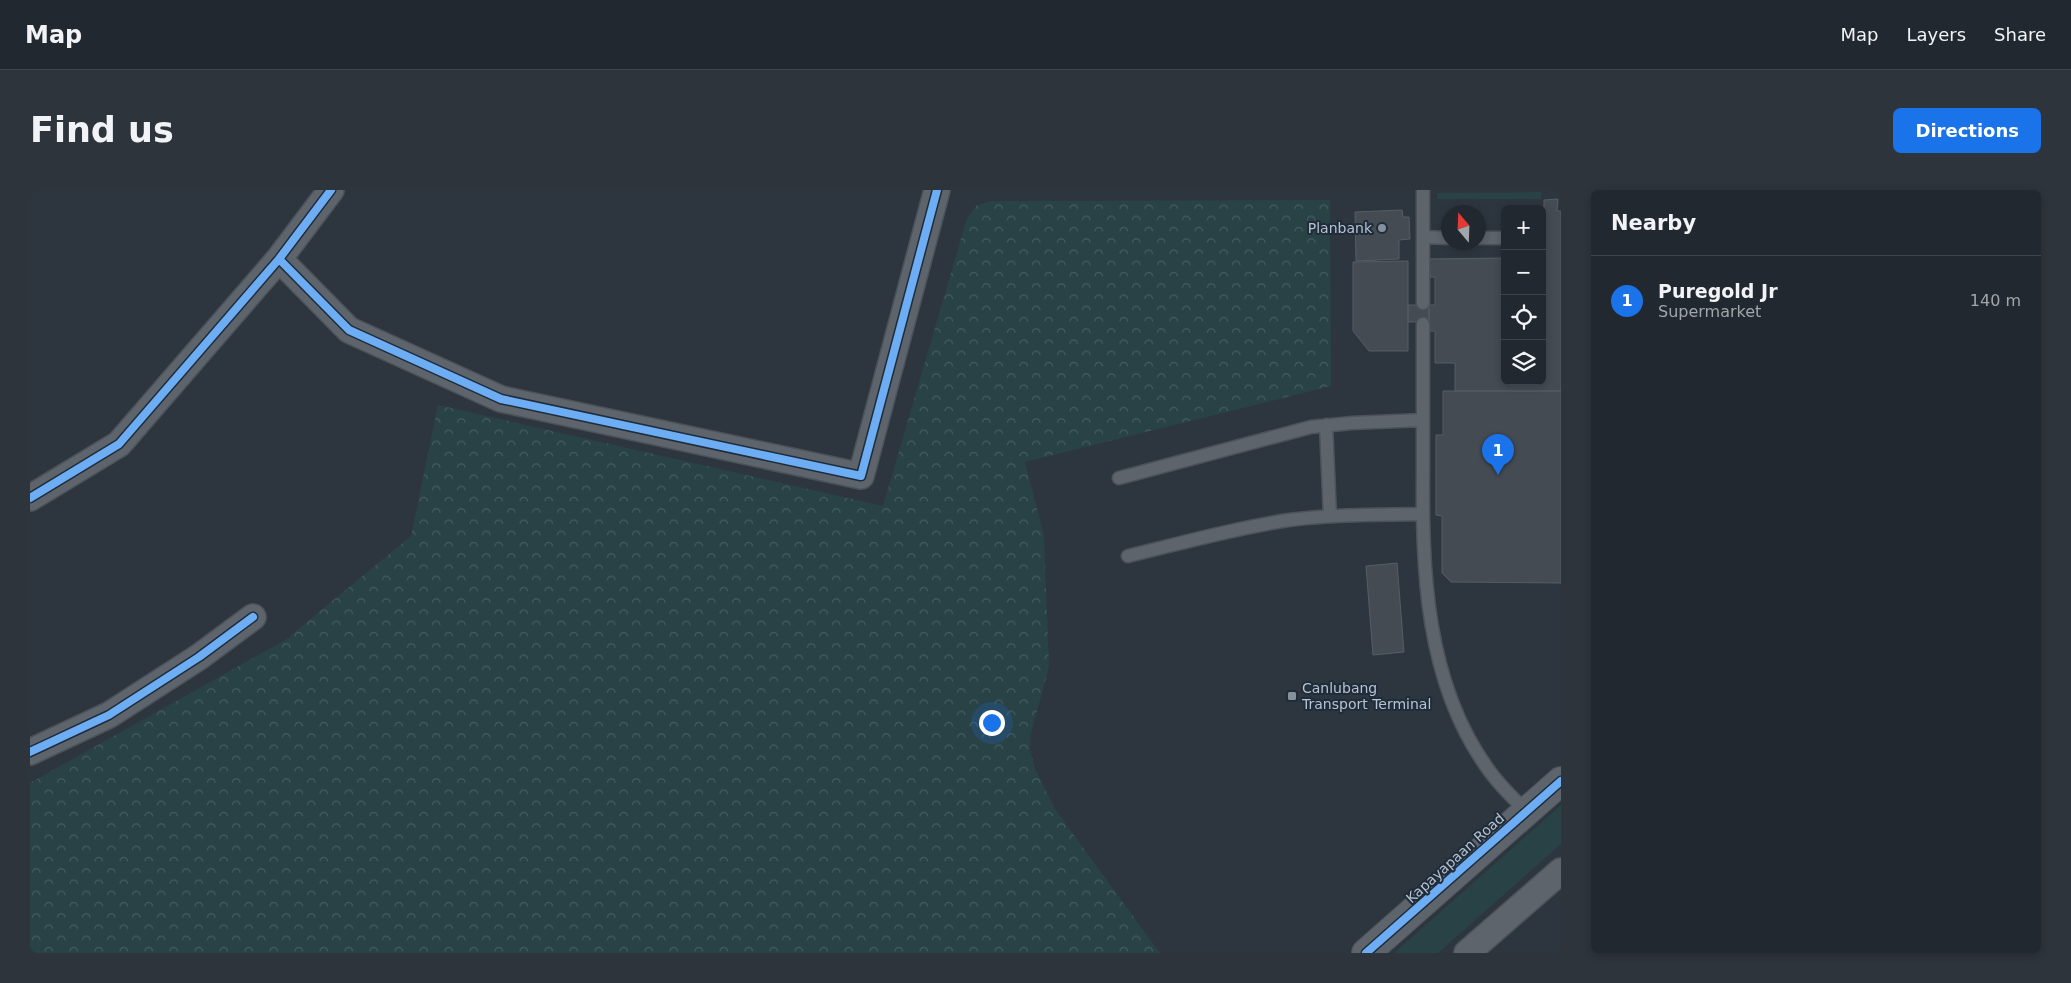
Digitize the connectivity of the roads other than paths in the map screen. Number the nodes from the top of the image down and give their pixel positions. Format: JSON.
{"nodes":[{"id":1,"x":331,"y":190,"type":"edge"},
{"id":2,"x":936,"y":190,"type":"edge"},
{"id":3,"x":1424,"y":190,"type":"edge"},
{"id":4,"x":1423,"y":237,"type":"junction"},
{"id":5,"x":1441,"y":238,"type":"edge"},
{"id":6,"x":1486,"y":238,"type":"edge"},
{"id":7,"x":1501,"y":238,"type":"edge"},
{"id":8,"x":279,"y":260,"type":"junction"},
{"id":9,"x":1423,"y":303,"type":"dead end"},
{"id":10,"x":1423,"y":324,"type":"dead end"},
{"id":11,"x":1423,"y":420,"type":"junction"},
{"id":12,"x":1326,"y":425,"type":"junction"},
{"id":13,"x":1119,"y":478,"type":"dead end"},
{"id":14,"x":30,"y":498,"type":"edge"},
{"id":15,"x":1422,"y":514,"type":"junction"},
{"id":16,"x":1330,"y":516,"type":"junction"},
{"id":17,"x":1128,"y":556,"type":"dead end"},
{"id":18,"x":253,"y":617,"type":"dead end"},
{"id":19,"x":30,"y":752,"type":"edge"},
{"id":20,"x":1561,"y":781,"type":"edge"},
{"id":21,"x":1526,"y":811,"type":"junction"},
{"id":22,"x":1561,"y":871,"type":"edge"},
{"id":23,"x":1366,"y":953,"type":"edge"},
{"id":24,"x":1469,"y":953,"type":"edge"}],
"edges":[{"from":1,"to":8,"type":"street"},
{"from":2,"to":8,"type":"street"},
{"from":3,"to":4,"type":"lane"},
{"from":4,"to":5,"type":"lane"},
{"from":4,"to":9,"type":"lane"},
{"from":6,"to":7,"type":"lane"},
{"from":8,"to":14,"type":"street"},
{"from":10,"to":11,"type":"lane"},
{"from":11,"to":12,"type":"lane"},
{"from":11,"to":15,"type":"lane"},
{"from":12,"to":13,"type":"lane"},
{"from":12,"to":16,"type":"lane"},
{"from":15,"to":16,"type":"lane"},
{"from":15,"to":21,"type":"lane"},
{"from":16,"to":17,"type":"lane"},
{"from":18,"to":19,"type":"street"},
{"from":20,"to":21,"type":"street","name":"Kapayapaan Road"},
{"from":21,"to":23,"type":"street","name":"Kapayapaan Road"},
{"from":22,"to":24,"type":"street"}]}
